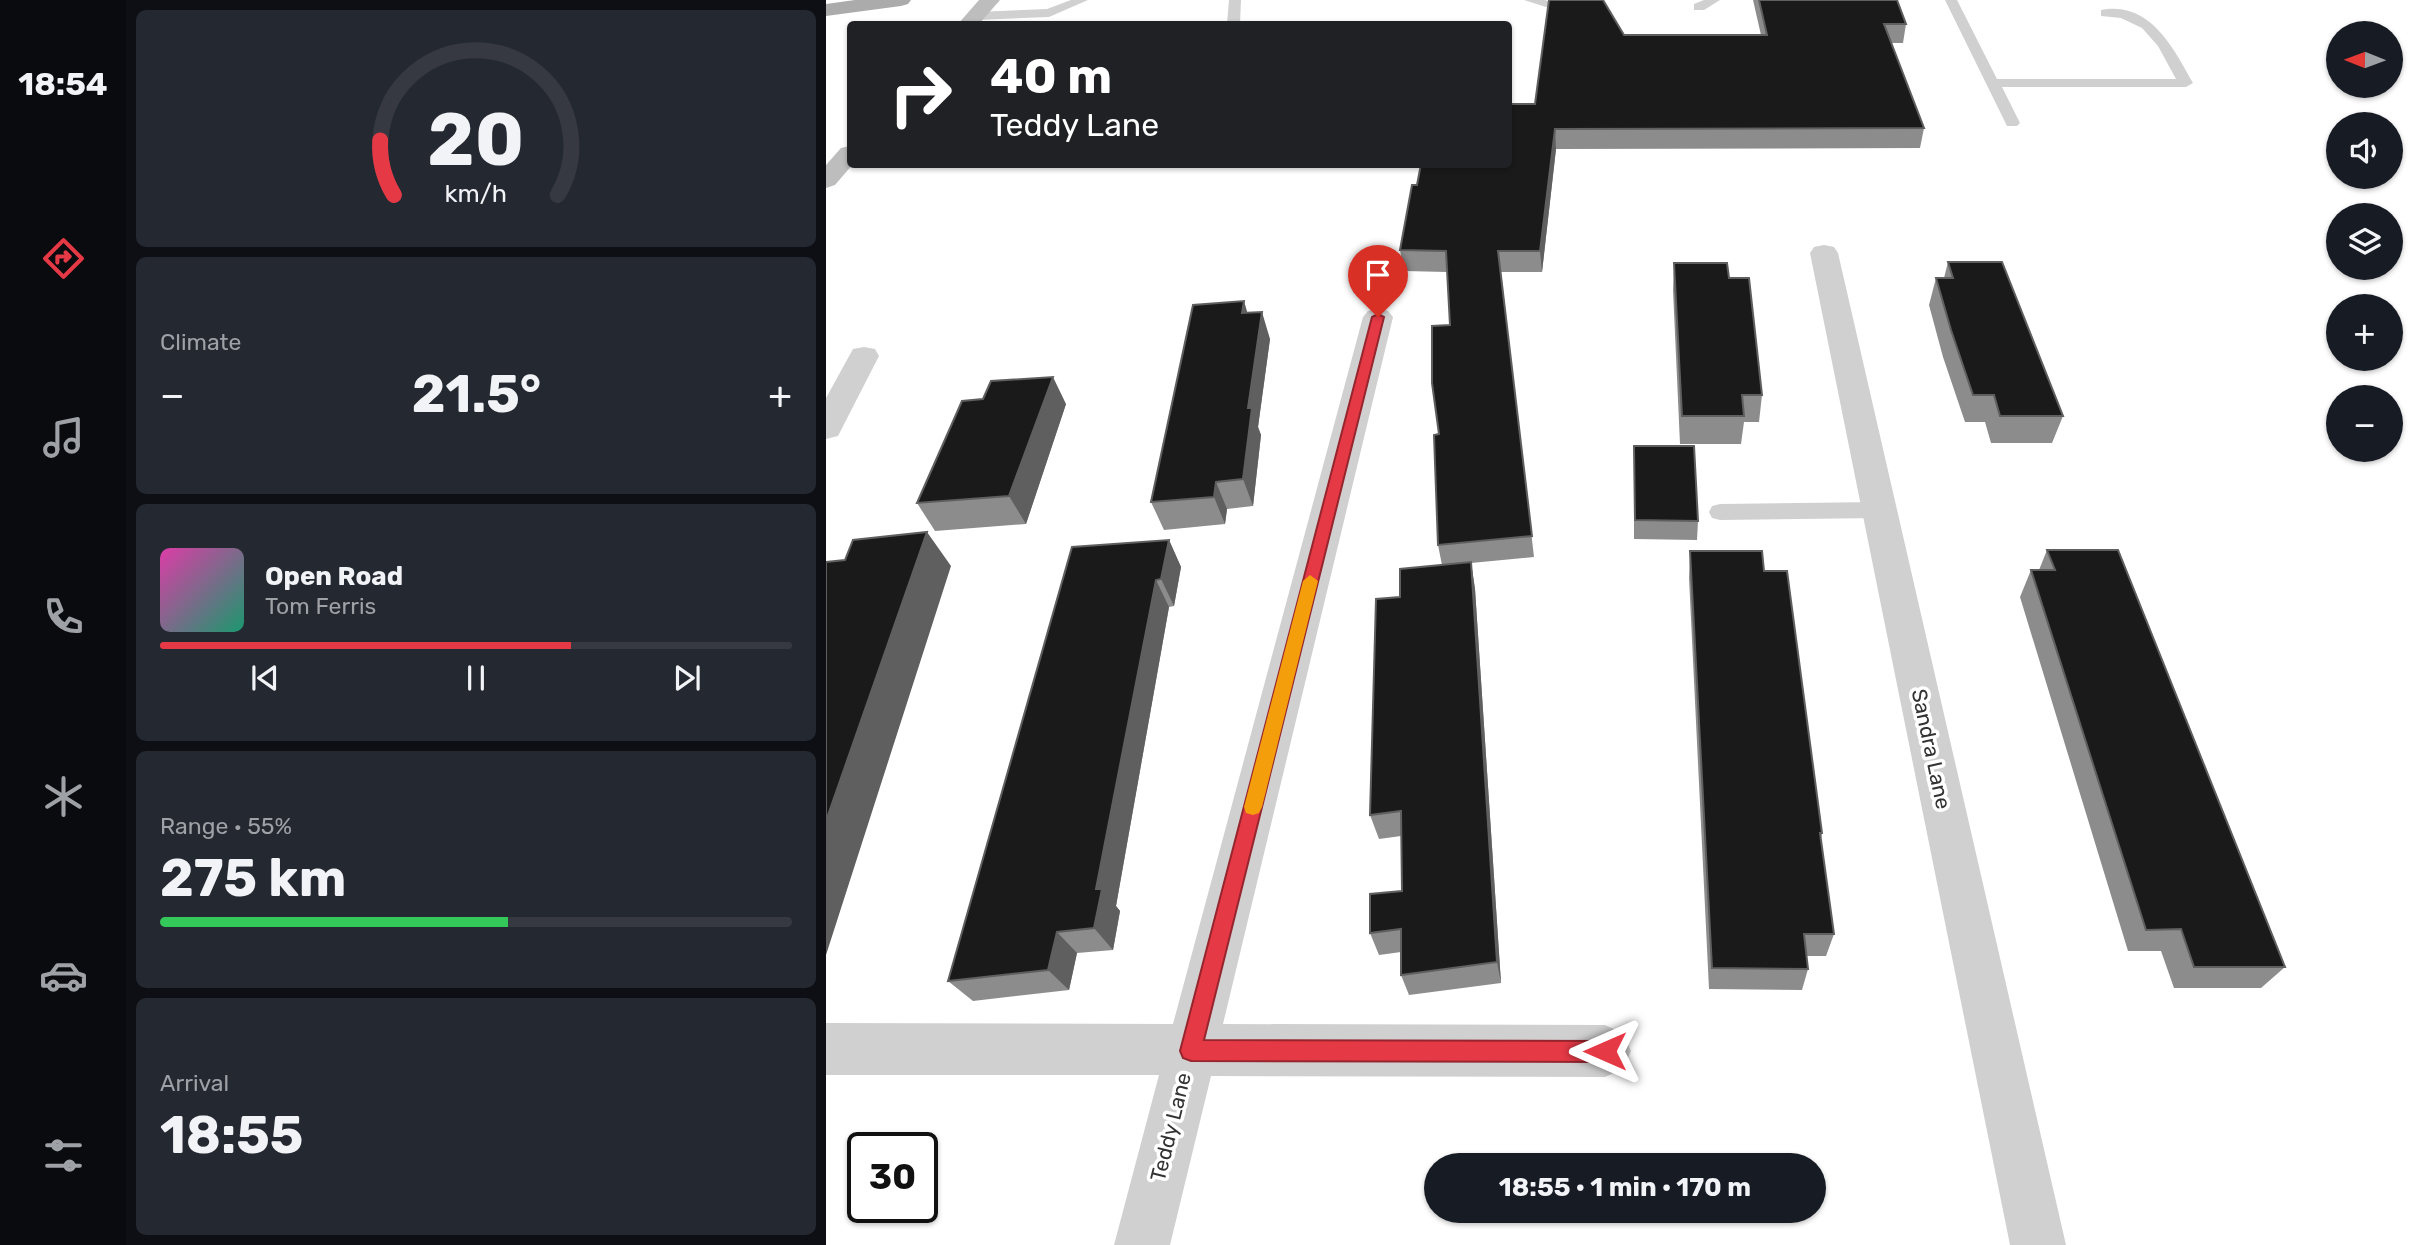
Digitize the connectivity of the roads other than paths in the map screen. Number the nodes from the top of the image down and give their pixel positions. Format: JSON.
{"nodes":[{"id":1,"x":901,"y":0,"type":"edge"},
{"id":2,"x":990,"y":0,"type":"edge"},
{"id":3,"x":1082,"y":0,"type":"edge"},
{"id":4,"x":1235,"y":0,"type":"edge"},
{"id":5,"x":1530,"y":0,"type":"edge"},
{"id":6,"x":1714,"y":0,"type":"edge"},
{"id":7,"x":1951,"y":0,"type":"edge"},
{"id":8,"x":1699,"y":6,"type":"dead end"},
{"id":9,"x":826,"y":10,"type":"edge"},
{"id":10,"x":1570,"y":11,"type":"edge"},
{"id":11,"x":2106,"y":13,"type":"dead end"},
{"id":12,"x":972,"y":20,"type":"edge"},
{"id":13,"x":1234,"y":21,"type":"edge"},
{"id":14,"x":1993,"y":83,"type":"junction"},
{"id":15,"x":2012,"y":123,"type":"dead end"},
{"id":16,"x":847,"y":156,"type":"edge"},
{"id":17,"x":826,"y":180,"type":"edge"},
{"id":18,"x":1824,"y":253,"type":"dead end"},
{"id":19,"x":1378,"y":317,"type":"dead end"},
{"id":20,"x":864,"y":356,"type":"dead end"},
{"id":21,"x":826,"y":428,"type":"edge"},
{"id":22,"x":1880,"y":510,"type":"junction"},
{"id":23,"x":1720,"y":512,"type":"dead end"},
{"id":24,"x":826,"y":1049,"type":"edge"},
{"id":25,"x":1191,"y":1051,"type":"junction"},
{"id":26,"x":1605,"y":1051,"type":"dead end"},
{"id":27,"x":1142,"y":1245,"type":"edge"},
{"id":28,"x":2038,"y":1245,"type":"edge"}],
"edges":[{"from":1,"to":9,"type":"main road"},
{"from":2,"to":12,"type":"main road"},
{"from":3,"to":12,"type":"lane"},
{"from":4,"to":13,"type":"lane"},
{"from":5,"to":10,"type":"lane"},
{"from":6,"to":8,"type":"lane"},
{"from":7,"to":14,"type":"lane"},
{"from":11,"to":14,"type":"lane"},
{"from":14,"to":15,"type":"lane"},
{"from":16,"to":17,"type":"main road"},
{"from":18,"to":22,"type":"street","name":"Sandra Lane"},
{"from":19,"to":25,"type":"street","name":"Teddy Lane"},
{"from":20,"to":21,"type":"street"},
{"from":22,"to":23,"type":"lane"},
{"from":22,"to":28,"type":"street","name":"Sandra Lane"},
{"from":24,"to":25,"type":"street"},
{"from":25,"to":26,"type":"street"},
{"from":25,"to":27,"type":"street","name":"Teddy Lane"}]}
